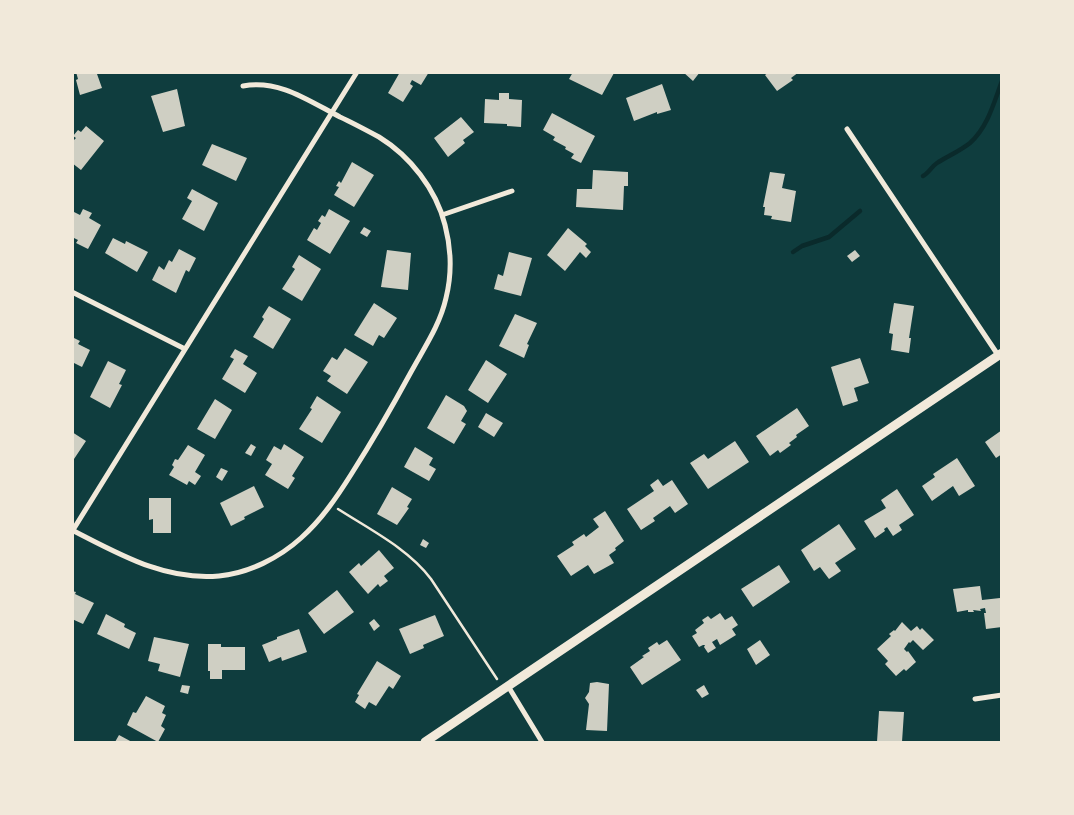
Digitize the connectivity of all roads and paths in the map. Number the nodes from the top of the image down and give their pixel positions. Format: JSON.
{"nodes":[{"id":1,"x":357,"y":72,"type":"edge"},
{"id":2,"x":243,"y":86,"type":"dead end"},
{"id":3,"x":333,"y":113,"type":"junction"},
{"id":4,"x":847,"y":129,"type":"dead end"},
{"id":5,"x":512,"y":191,"type":"dead end"},
{"id":6,"x":442,"y":215,"type":"junction"},
{"id":7,"x":72,"y":292,"type":"edge"},
{"id":8,"x":185,"y":349,"type":"junction"},
{"id":9,"x":1000,"y":354,"type":"edge"},
{"id":10,"x":331,"y":505,"type":"junction"},
{"id":11,"x":73,"y":530,"type":"edge"},
{"id":12,"x":506,"y":688,"type":"junction"},
{"id":13,"x":1002,"y":695,"type":"edge"},
{"id":14,"x":975,"y":699,"type":"dead end"},
{"id":15,"x":425,"y":742,"type":"edge"},
{"id":16,"x":542,"y":742,"type":"edge"}],
"edges":[{"from":1,"to":3,"type":"street"},
{"from":2,"to":3,"type":"street"},
{"from":3,"to":6,"type":"street"},
{"from":3,"to":8,"type":"street"},
{"from":4,"to":9,"type":"street"},
{"from":5,"to":6,"type":"street"},
{"from":6,"to":10,"type":"street"},
{"from":7,"to":8,"type":"street"},
{"from":8,"to":11,"type":"street"},
{"from":9,"to":12,"type":"street"},
{"from":10,"to":11,"type":"street"},
{"from":10,"to":12,"type":"path"},
{"from":12,"to":15,"type":"street"},
{"from":12,"to":16,"type":"street"},
{"from":13,"to":14,"type":"street"}]}
